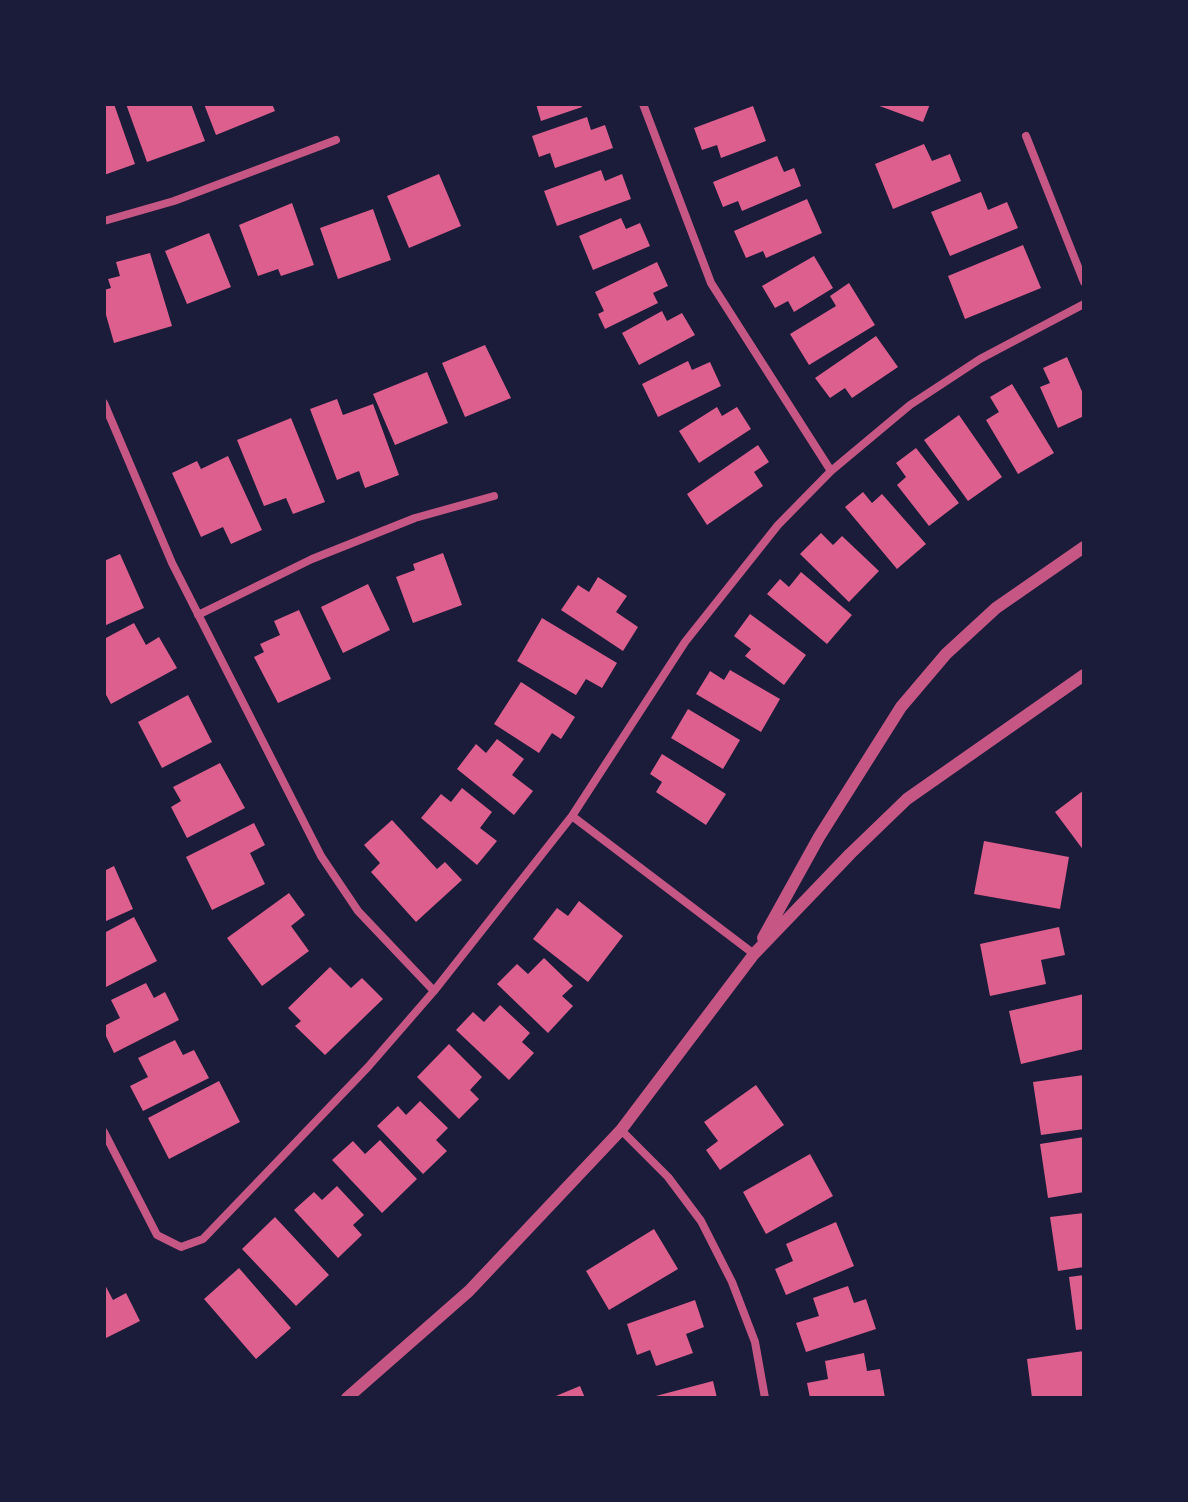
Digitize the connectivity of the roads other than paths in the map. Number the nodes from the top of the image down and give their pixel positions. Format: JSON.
{"nodes":[{"id":1,"x":643,"y":104,"type":"edge"},
{"id":2,"x":1026,"y":136,"type":"dead end"},
{"id":3,"x":336,"y":140,"type":"dead end"},
{"id":4,"x":104,"y":221,"type":"edge"},
{"id":5,"x":1084,"y":282,"type":"edge"},
{"id":6,"x":1084,"y":304,"type":"edge"},
{"id":7,"x":104,"y":403,"type":"edge"},
{"id":8,"x":831,"y":471,"type":"junction"},
{"id":9,"x":494,"y":496,"type":"dead end"},
{"id":10,"x":1084,"y":547,"type":"edge"},
{"id":11,"x":198,"y":615,"type":"junction"},
{"id":12,"x":1084,"y":675,"type":"edge"},
{"id":13,"x":572,"y":816,"type":"junction"},
{"id":14,"x":754,"y":954,"type":"junction"},
{"id":15,"x":434,"y":991,"type":"junction"},
{"id":16,"x":621,"y":1130,"type":"junction"},
{"id":17,"x":104,"y":1132,"type":"edge"},
{"id":18,"x":347,"y":1398,"type":"edge"},
{"id":19,"x":765,"y":1398,"type":"edge"}],
"edges":[{"from":1,"to":8,"type":"street"},
{"from":2,"to":5,"type":"street"},
{"from":3,"to":4,"type":"street"},
{"from":6,"to":8,"type":"street"},
{"from":7,"to":11,"type":"street"},
{"from":8,"to":13,"type":"street"},
{"from":9,"to":11,"type":"street"},
{"from":10,"to":14,"type":"street"},
{"from":11,"to":15,"type":"street"},
{"from":12,"to":14,"type":"street"},
{"from":13,"to":14,"type":"street"},
{"from":13,"to":15,"type":"street"},
{"from":14,"to":16,"type":"street"},
{"from":15,"to":17,"type":"street"},
{"from":16,"to":18,"type":"street"},
{"from":16,"to":19,"type":"street"}]}
